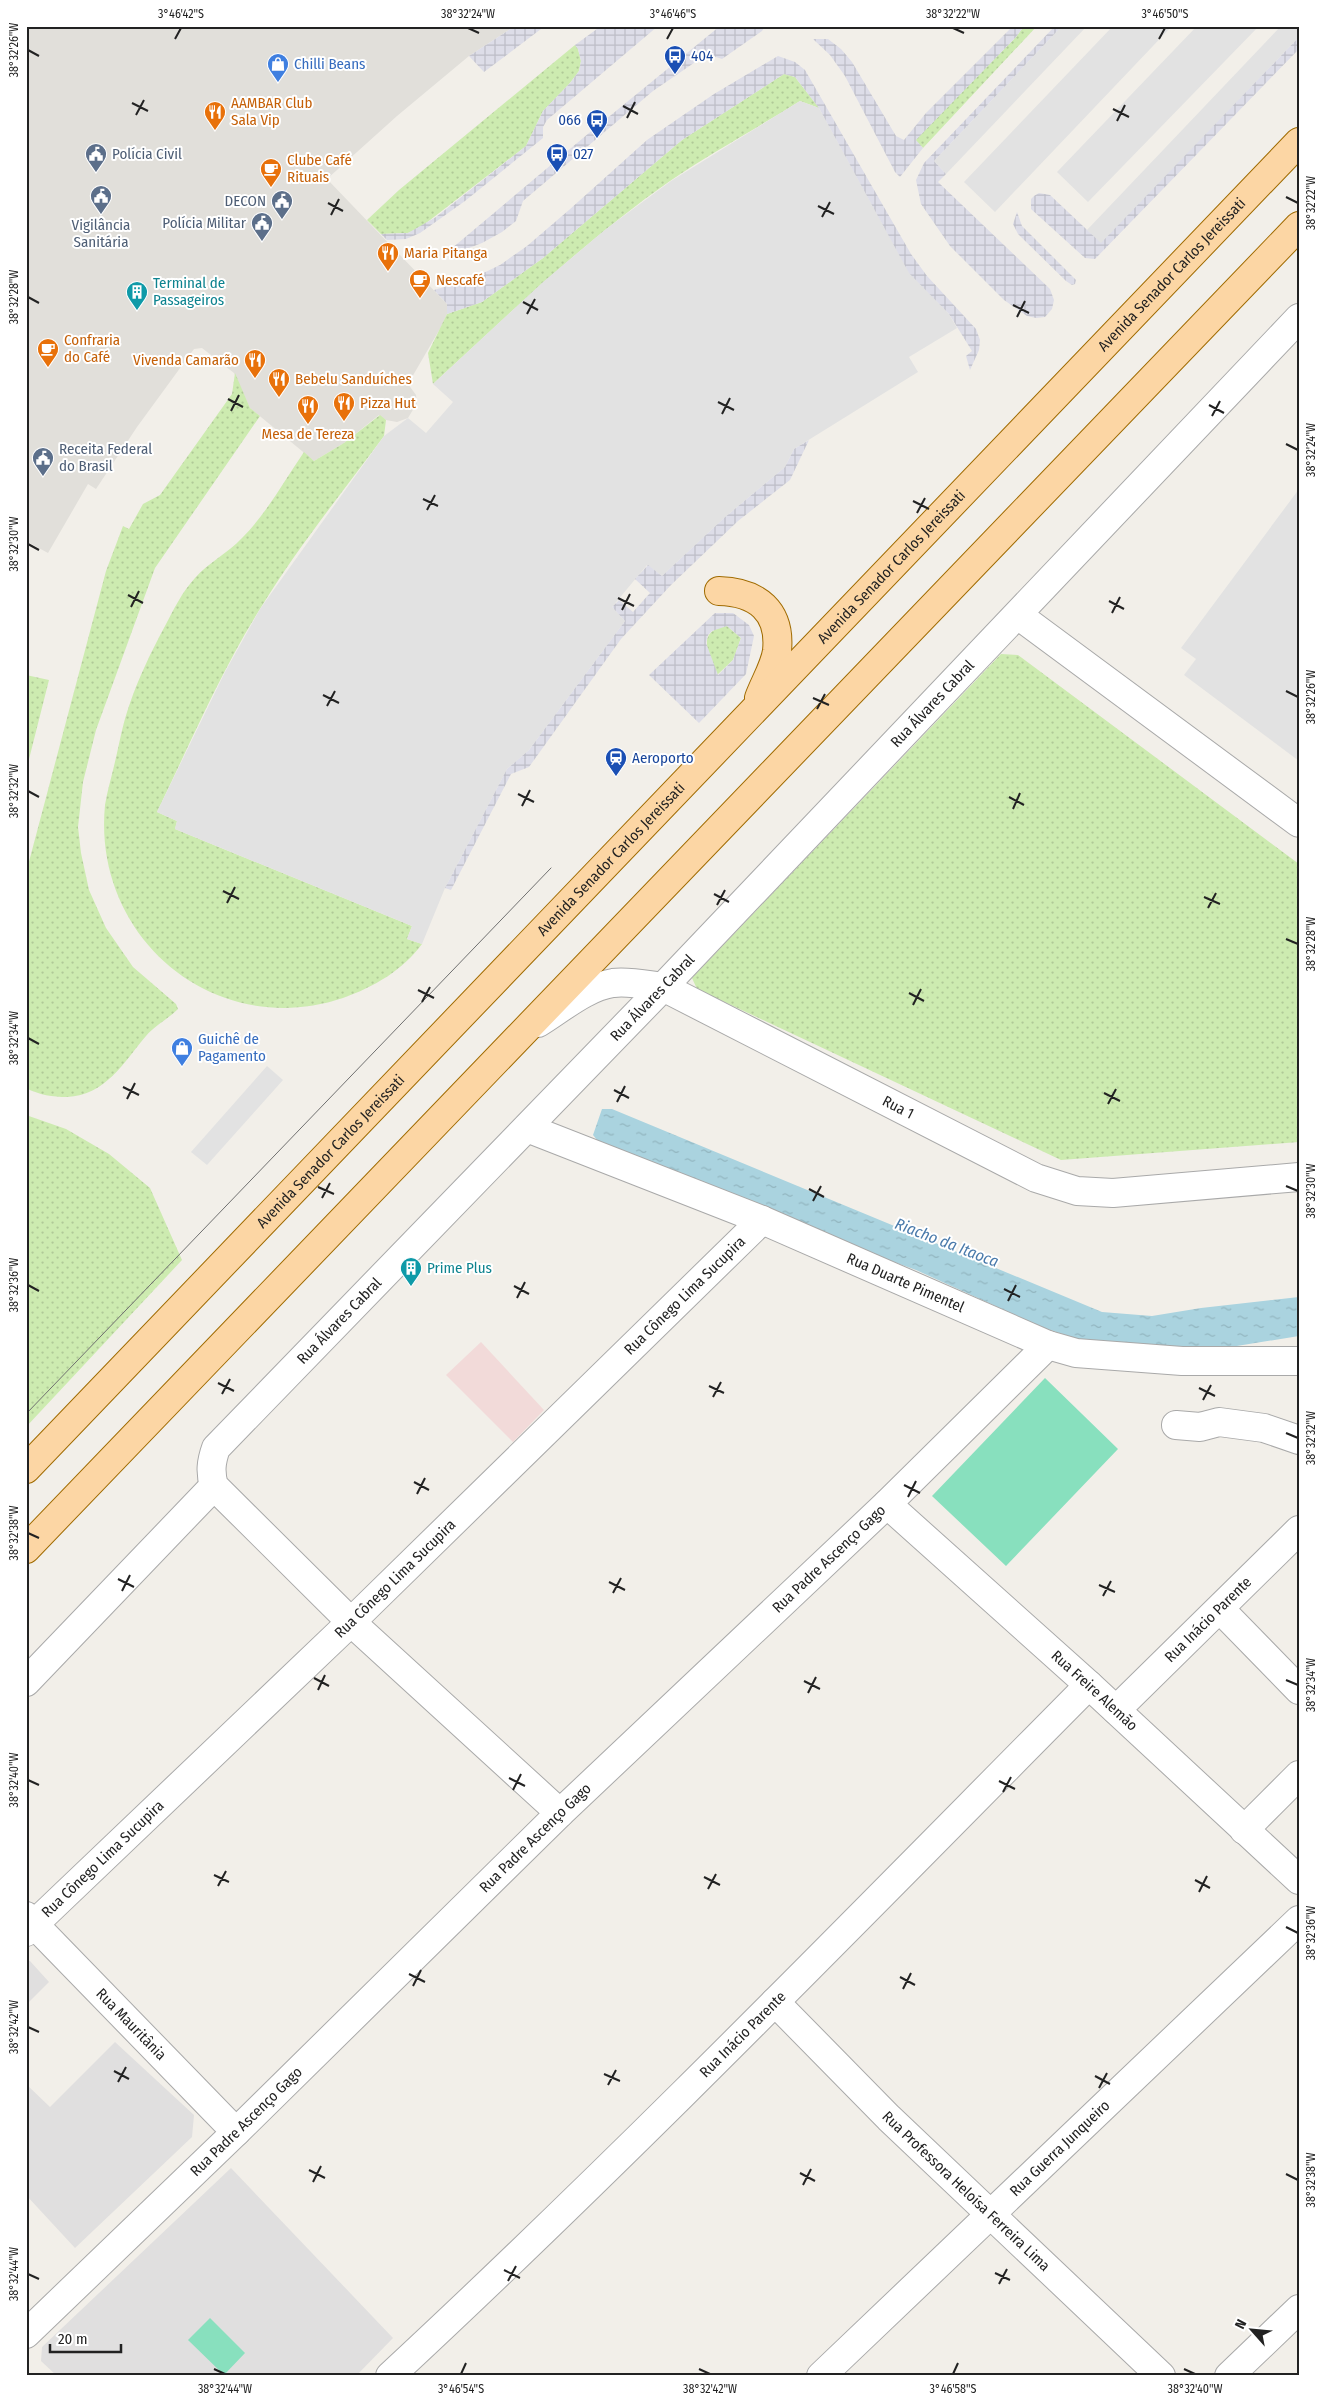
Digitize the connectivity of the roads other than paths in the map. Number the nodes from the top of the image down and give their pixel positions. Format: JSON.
{"nodes":[{"id":1,"x":1299,"y":142,"type":"edge"},
{"id":2,"x":1299,"y":226,"type":"edge"},
{"id":3,"x":1299,"y":318,"type":"edge"},
{"id":4,"x":719,"y":591,"type":"dead end"},
{"id":5,"x":1018,"y":615,"type":"junction"},
{"id":6,"x":753,"y":712,"type":"junction"},
{"id":7,"x":1299,"y":823,"type":"edge"},
{"id":8,"x":663,"y":987,"type":"junction"},
{"id":9,"x":520,"y":1034,"type":"junction"},
{"id":10,"x":527,"y":1128,"type":"junction"},
{"id":11,"x":1299,"y":1177,"type":"edge"},
{"id":12,"x":762,"y":1220,"type":"junction"},
{"id":13,"x":1048,"y":1345,"type":"junction"},
{"id":14,"x":1299,"y":1362,"type":"edge"},
{"id":15,"x":1176,"y":1425,"type":"dead end"},
{"id":16,"x":1299,"y":1440,"type":"edge"},
{"id":17,"x":26,"y":1469,"type":"edge"},
{"id":18,"x":214,"y":1486,"type":"junction"},
{"id":19,"x":887,"y":1504,"type":"junction"},
{"id":20,"x":1299,"y":1530,"type":"edge"},
{"id":21,"x":26,"y":1549,"type":"edge"},
{"id":22,"x":1220,"y":1609,"type":"junction"},
{"id":23,"x":351,"y":1622,"type":"junction"},
{"id":24,"x":26,"y":1682,"type":"edge"},
{"id":25,"x":1089,"y":1685,"type":"junction"},
{"id":26,"x":1299,"y":1690,"type":"edge"},
{"id":27,"x":1116,"y":1710,"type":"junction"},
{"id":28,"x":1299,"y":1775,"type":"edge"},
{"id":29,"x":560,"y":1812,"type":"junction"},
{"id":30,"x":1244,"y":1830,"type":"junction"},
{"id":31,"x":1299,"y":1880,"type":"edge"},
{"id":32,"x":1299,"y":1920,"type":"edge"},
{"id":33,"x":29,"y":1924,"type":"edge"},
{"id":34,"x":775,"y":2002,"type":"junction"},
{"id":35,"x":236,"y":2132,"type":"junction"},
{"id":36,"x":990,"y":2212,"type":"junction"},
{"id":37,"x":1299,"y":2309,"type":"edge"},
{"id":38,"x":26,"y":2334,"type":"edge"},
{"id":39,"x":390,"y":2376,"type":"edge"},
{"id":40,"x":821,"y":2376,"type":"edge"},
{"id":41,"x":1161,"y":2376,"type":"edge"},
{"id":42,"x":1229,"y":2376,"type":"edge"}],
"edges":[{"from":1,"to":6,"type":"main road","name":"Avenida Senador Carlos Jereissati"},
{"from":2,"to":9,"type":"main road"},
{"from":3,"to":5,"type":"street","name":"Rua Álvares Cabral"},
{"from":4,"to":6,"type":"main road"},
{"from":5,"to":7,"type":"street"},
{"from":5,"to":8,"type":"street","name":"Rua Álvares Cabral"},
{"from":6,"to":17,"type":"main road","name":"Avenida Senador Carlos Jereissati"},
{"from":8,"to":9,"type":"street","name":"Rua 1"},
{"from":8,"to":10,"type":"street","name":"Rua Álvares Cabral"},
{"from":8,"to":11,"type":"street","name":"Rua 1"},
{"from":9,"to":21,"type":"main road"},
{"from":10,"to":12,"type":"street","name":"Rua Duarte Pimentel"},
{"from":10,"to":18,"type":"street","name":"Rua Álvares Cabral"},
{"from":12,"to":13,"type":"street","name":"Rua Duarte Pimentel"},
{"from":12,"to":23,"type":"street","name":"Rua Cônego Lima Sucupira"},
{"from":13,"to":14,"type":"street","name":"Rua Duarte Pimentel"},
{"from":13,"to":19,"type":"street","name":"Rua Padre Ascenço Gago"},
{"from":15,"to":16,"type":"street"},
{"from":18,"to":23,"type":"street"},
{"from":18,"to":24,"type":"street"},
{"from":19,"to":25,"type":"street","name":"Rua Freire Alemão"},
{"from":19,"to":29,"type":"street","name":"Rua Padre Ascenço Gago"},
{"from":20,"to":22,"type":"street","name":"Rua Inácio Parente"},
{"from":22,"to":26,"type":"street"},
{"from":22,"to":27,"type":"street","name":"Rua Inácio Parente"},
{"from":23,"to":29,"type":"street"},
{"from":23,"to":33,"type":"street","name":"Rua Cônego Lima Sucupira"},
{"from":25,"to":27,"type":"street","name":"Rua Freire Alemão"},
{"from":25,"to":34,"type":"street","name":"Rua Inácio Parente"},
{"from":27,"to":30,"type":"street","name":"Rua Freire Alemão"},
{"from":28,"to":30,"type":"street"},
{"from":29,"to":35,"type":"street","name":"Rua Padre Ascenço Gago"},
{"from":30,"to":31,"type":"street","name":"Rua Freire Alemão"},
{"from":32,"to":36,"type":"street","name":"Rua Guerra Junqueiro"},
{"from":33,"to":35,"type":"street","name":"Rua Mauritânia"},
{"from":34,"to":36,"type":"street","name":"Rua Professora Heloísa Ferreira Lima"},
{"from":34,"to":39,"type":"street","name":"Rua Inácio Parente"},
{"from":35,"to":38,"type":"street","name":"Rua Padre Ascenço Gago"},
{"from":36,"to":40,"type":"street","name":"Rua Guerra Junqueiro"},
{"from":36,"to":41,"type":"street","name":"Rua Professora Heloísa Ferreira Lima"},
{"from":37,"to":42,"type":"street"}]}
